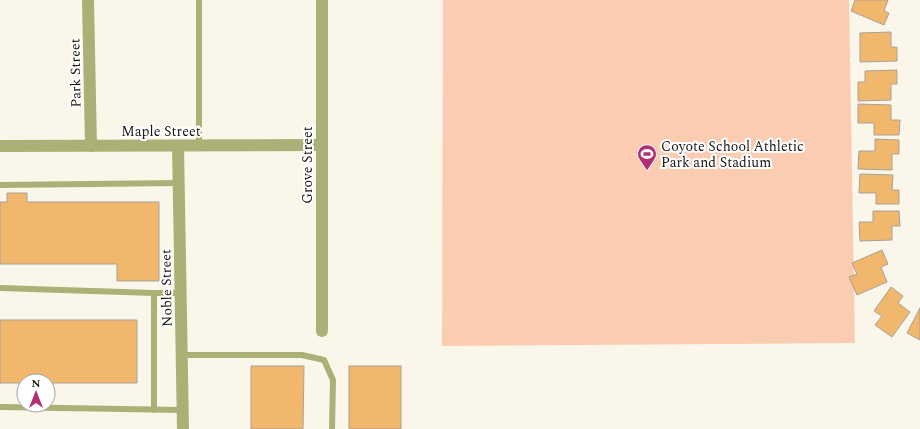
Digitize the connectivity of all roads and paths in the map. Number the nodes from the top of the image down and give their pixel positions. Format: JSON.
{"nodes":[{"id":1,"x":88,"y":0,"type":"edge"},
{"id":2,"x":199,"y":0,"type":"edge"},
{"id":3,"x":322,"y":0,"type":"edge"},
{"id":4,"x":322,"y":145,"type":"junction"},
{"id":5,"x":0,"y":146,"type":"edge"},
{"id":6,"x":91,"y":146,"type":"junction"},
{"id":7,"x":178,"y":146,"type":"junction"},
{"id":8,"x":199,"y":146,"type":"junction"},
{"id":9,"x":179,"y":183,"type":"junction"},
{"id":10,"x":0,"y":185,"type":"edge"},
{"id":11,"x":0,"y":288,"type":"edge"},
{"id":12,"x":181,"y":293,"type":"junction"},
{"id":13,"x":154,"y":294,"type":"junction"},
{"id":14,"x":322,"y":331,"type":"dead end"},
{"id":15,"x":182,"y":355,"type":"junction"},
{"id":16,"x":0,"y":407,"type":"edge"},
{"id":17,"x":154,"y":410,"type":"junction"},
{"id":18,"x":183,"y":410,"type":"junction"},
{"id":19,"x":183,"y":429,"type":"edge"},
{"id":20,"x":332,"y":429,"type":"edge"}],
"edges":[{"from":1,"to":6,"type":"street","name":"Park Street"},
{"from":2,"to":8,"type":"lane"},
{"from":3,"to":4,"type":"street","name":"Grove Street"},
{"from":4,"to":8,"type":"street","name":"Maple Street"},
{"from":4,"to":14,"type":"street","name":"Grove Street"},
{"from":5,"to":6,"type":"street","name":"Maple Street"},
{"from":6,"to":7,"type":"street","name":"Maple Street"},
{"from":7,"to":8,"type":"street","name":"Maple Street"},
{"from":7,"to":9,"type":"street","name":"Noble Street"},
{"from":9,"to":10,"type":"lane"},
{"from":9,"to":12,"type":"street","name":"Noble Street"},
{"from":11,"to":13,"type":"lane"},
{"from":12,"to":13,"type":"lane"},
{"from":12,"to":15,"type":"street","name":"Noble Street"},
{"from":13,"to":17,"type":"lane"},
{"from":15,"to":18,"type":"street","name":"Noble Street"},
{"from":15,"to":20,"type":"lane"},
{"from":16,"to":17,"type":"lane"},
{"from":17,"to":18,"type":"lane"},
{"from":18,"to":19,"type":"street","name":"Noble Street"}]}
